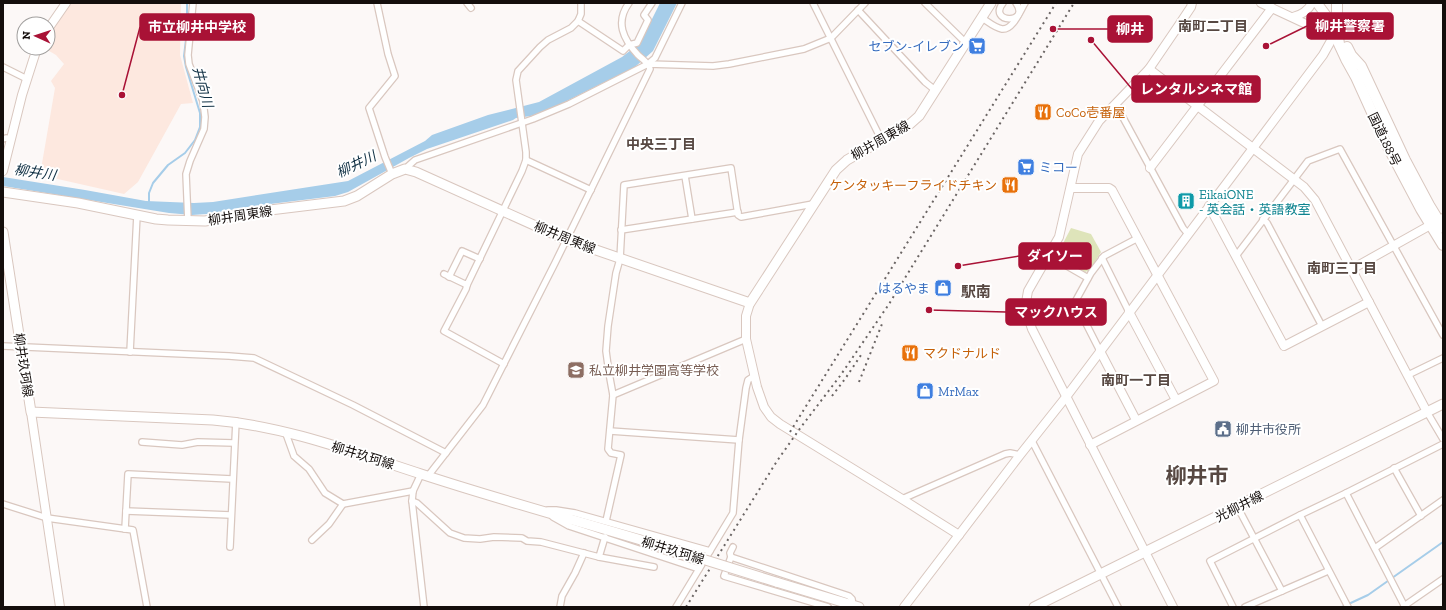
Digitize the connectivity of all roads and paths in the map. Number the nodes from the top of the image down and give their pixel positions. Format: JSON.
{"nodes":[{"id":1,"x":66,"y":3,"type":"edge"},
{"id":2,"x":193,"y":3,"type":"edge"},
{"id":3,"x":377,"y":3,"type":"edge"},
{"id":4,"x":467,"y":3,"type":"edge"},
{"id":5,"x":581,"y":3,"type":"edge"},
{"id":6,"x":629,"y":3,"type":"edge"},
{"id":7,"x":652,"y":3,"type":"edge"},
{"id":8,"x":682,"y":3,"type":"edge"},
{"id":9,"x":813,"y":3,"type":"edge"},
{"id":10,"x":865,"y":3,"type":"edge"},
{"id":11,"x":925,"y":3,"type":"edge"},
{"id":12,"x":991,"y":3,"type":"edge"},
{"id":13,"x":1003,"y":3,"type":"edge"},
{"id":14,"x":1016,"y":3,"type":"edge"},
{"id":15,"x":1025,"y":3,"type":"edge"},
{"id":16,"x":1192,"y":3,"type":"edge"},
{"id":17,"x":1261,"y":3,"type":"edge"},
{"id":18,"x":1312,"y":3,"type":"edge"},
{"id":19,"x":1317,"y":3,"type":"edge"},
{"id":20,"x":1337,"y":3,"type":"edge"},
{"id":21,"x":471,"y":8,"type":"dead end"},
{"id":22,"x":1272,"y":8,"type":"junction"},
{"id":23,"x":858,"y":10,"type":"junction"},
{"id":24,"x":1017,"y":15,"type":"junction"},
{"id":25,"x":56,"y":17,"type":"edge"},
{"id":26,"x":1292,"y":17,"type":"junction"},
{"id":27,"x":982,"y":18,"type":"junction"},
{"id":28,"x":578,"y":21,"type":"junction"},
{"id":29,"x":1336,"y":30,"type":"junction"},
{"id":30,"x":830,"y":38,"type":"junction"},
{"id":31,"x":965,"y":42,"type":"junction"},
{"id":32,"x":630,"y":46,"type":"junction"},
{"id":33,"x":34,"y":56,"type":"edge"},
{"id":34,"x":648,"y":64,"type":"junction"},
{"id":35,"x":1149,"y":69,"type":"junction"},
{"id":36,"x":4,"y":70,"type":"edge"},
{"id":37,"x":27,"y":79,"type":"junction"},
{"id":38,"x":935,"y":90,"type":"junction"},
{"id":39,"x":1114,"y":106,"type":"junction"},
{"id":40,"x":1197,"y":106,"type":"junction"},
{"id":41,"x":521,"y":120,"type":"junction"},
{"id":42,"x":7,"y":139,"type":"edge"},
{"id":43,"x":882,"y":141,"type":"junction"},
{"id":44,"x":1252,"y":148,"type":"junction"},
{"id":45,"x":526,"y":160,"type":"junction"},
{"id":46,"x":1150,"y":168,"type":"junction"},
{"id":47,"x":405,"y":169,"type":"junction"},
{"id":48,"x":3,"y":170,"type":"edge"},
{"id":49,"x":391,"y":172,"type":"junction"},
{"id":50,"x":685,"y":176,"type":"junction"},
{"id":51,"x":1293,"y":179,"type":"junction"},
{"id":52,"x":1071,"y":188,"type":"junction"},
{"id":53,"x":591,"y":190,"type":"junction"},
{"id":54,"x":3,"y":192,"type":"edge"},
{"id":55,"x":813,"y":204,"type":"junction"},
{"id":56,"x":1210,"y":206,"type":"junction"},
{"id":57,"x":504,"y":211,"type":"junction"},
{"id":58,"x":738,"y":212,"type":"junction"},
{"id":59,"x":137,"y":215,"type":"junction"},
{"id":60,"x":1264,"y":218,"type":"junction"},
{"id":61,"x":692,"y":219,"type":"junction"},
{"id":62,"x":188,"y":220,"type":"junction"},
{"id":63,"x":1439,"y":223,"type":"edge"},
{"id":64,"x":621,"y":230,"type":"junction"},
{"id":65,"x":3,"y":232,"type":"edge"},
{"id":66,"x":1188,"y":234,"type":"junction"},
{"id":67,"x":1138,"y":238,"type":"junction"},
{"id":68,"x":567,"y":240,"type":"junction"},
{"id":69,"x":1443,"y":245,"type":"edge"},
{"id":70,"x":1394,"y":246,"type":"junction"},
{"id":71,"x":1048,"y":255,"type":"junction"},
{"id":72,"x":1236,"y":256,"type":"junction"},
{"id":73,"x":1102,"y":258,"type":"junction"},
{"id":74,"x":480,"y":259,"type":"junction"},
{"id":75,"x":620,"y":259,"type":"junction"},
{"id":76,"x":1352,"y":269,"type":"junction"},
{"id":77,"x":1157,"y":275,"type":"junction"},
{"id":78,"x":1088,"y":278,"type":"junction"},
{"id":79,"x":466,"y":285,"type":"junction"},
{"id":80,"x":1369,"y":302,"type":"junction"},
{"id":81,"x":750,"y":303,"type":"junction"},
{"id":82,"x":1129,"y":312,"type":"junction"},
{"id":83,"x":1322,"y":326,"type":"junction"},
{"id":84,"x":1443,"y":335,"type":"edge"},
{"id":85,"x":746,"y":339,"type":"junction"},
{"id":86,"x":3,"y":346,"type":"edge"},
{"id":87,"x":21,"y":347,"type":"junction"},
{"id":88,"x":1100,"y":350,"type":"junction"},
{"id":89,"x":130,"y":352,"type":"junction"},
{"id":90,"x":1443,"y":358,"type":"edge"},
{"id":91,"x":504,"y":364,"type":"junction"},
{"id":92,"x":1408,"y":375,"type":"junction"},
{"id":93,"x":754,"y":376,"type":"junction"},
{"id":94,"x":613,"y":395,"type":"junction"},
{"id":95,"x":1066,"y":397,"type":"junction"},
{"id":96,"x":1176,"y":400,"type":"junction"},
{"id":97,"x":1443,"y":404,"type":"edge"},
{"id":98,"x":31,"y":412,"type":"junction"},
{"id":99,"x":1427,"y":412,"type":"junction"},
{"id":100,"x":1136,"y":420,"type":"junction"},
{"id":101,"x":236,"y":421,"type":"junction"},
{"id":102,"x":285,"y":431,"type":"junction"},
{"id":103,"x":610,"y":431,"type":"junction"},
{"id":104,"x":1443,"y":439,"type":"edge"},
{"id":105,"x":739,"y":440,"type":"junction"},
{"id":106,"x":1032,"y":441,"type":"junction"},
{"id":107,"x":142,"y":442,"type":"dead end"},
{"id":108,"x":234,"y":443,"type":"junction"},
{"id":109,"x":1443,"y":444,"type":"edge"},
{"id":110,"x":1090,"y":445,"type":"junction"},
{"id":111,"x":446,"y":453,"type":"junction"},
{"id":112,"x":1020,"y":455,"type":"junction"},
{"id":113,"x":1394,"y":468,"type":"junction"},
{"id":114,"x":425,"y":475,"type":"junction"},
{"id":115,"x":232,"y":478,"type":"junction"},
{"id":116,"x":413,"y":492,"type":"junction"},
{"id":117,"x":1346,"y":493,"type":"junction"},
{"id":118,"x":902,"y":499,"type":"junction"},
{"id":119,"x":1443,"y":500,"type":"edge"},
{"id":120,"x":412,"y":501,"type":"junction"},
{"id":121,"x":3,"y":504,"type":"edge"},
{"id":122,"x":343,"y":504,"type":"junction"},
{"id":123,"x":1237,"y":506,"type":"junction"},
{"id":124,"x":126,"y":511,"type":"junction"},
{"id":125,"x":543,"y":511,"type":"junction"},
{"id":126,"x":231,"y":515,"type":"junction"},
{"id":127,"x":1300,"y":515,"type":"junction"},
{"id":128,"x":1421,"y":516,"type":"junction"},
{"id":129,"x":47,"y":518,"type":"junction"},
{"id":130,"x":606,"y":521,"type":"junction"},
{"id":131,"x":125,"y":529,"type":"junction"},
{"id":132,"x":959,"y":535,"type":"junction"},
{"id":133,"x":604,"y":537,"type":"junction"},
{"id":134,"x":1254,"y":538,"type":"junction"},
{"id":135,"x":312,"y":540,"type":"dead end"},
{"id":136,"x":676,"y":541,"type":"junction"},
{"id":137,"x":230,"y":547,"type":"dead end"},
{"id":138,"x":733,"y":547,"type":"dead end"},
{"id":139,"x":1375,"y":548,"type":"junction"},
{"id":140,"x":710,"y":551,"type":"junction"},
{"id":141,"x":1145,"y":552,"type":"junction"},
{"id":142,"x":584,"y":553,"type":"junction"},
{"id":143,"x":599,"y":556,"type":"junction"},
{"id":144,"x":671,"y":558,"type":"junction"},
{"id":145,"x":731,"y":558,"type":"junction"},
{"id":146,"x":654,"y":567,"type":"dead end"},
{"id":147,"x":699,"y":569,"type":"junction"},
{"id":148,"x":1328,"y":571,"type":"junction"},
{"id":149,"x":1101,"y":574,"type":"junction"},
{"id":150,"x":1443,"y":579,"type":"edge"},
{"id":151,"x":1282,"y":591,"type":"junction"},
{"id":152,"x":855,"y":606,"type":"edge"},
{"id":153,"x":1405,"y":606,"type":"edge"},
{"id":154,"x":60,"y":607,"type":"edge"},
{"id":155,"x":147,"y":607,"type":"edge"},
{"id":156,"x":424,"y":607,"type":"edge"},
{"id":157,"x":560,"y":607,"type":"edge"},
{"id":158,"x":676,"y":607,"type":"edge"},
{"id":159,"x":828,"y":607,"type":"edge"},
{"id":160,"x":904,"y":607,"type":"edge"},
{"id":161,"x":1034,"y":607,"type":"edge"},
{"id":162,"x":1118,"y":607,"type":"edge"},
{"id":163,"x":1173,"y":607,"type":"edge"},
{"id":164,"x":1233,"y":607,"type":"edge"},
{"id":165,"x":1244,"y":607,"type":"edge"},
{"id":166,"x":1348,"y":607,"type":"edge"}],
"edges":[{"from":1,"to":25,"type":"street"},
{"from":2,"to":62,"type":"street"},
{"from":3,"to":49,"type":"street"},
{"from":4,"to":21,"type":"street"},
{"from":5,"to":28,"type":"street"},
{"from":6,"to":32,"type":"street"},
{"from":7,"to":32,"type":"street"},
{"from":8,"to":34,"type":"street"},
{"from":9,"to":30,"type":"street"},
{"from":10,"to":23,"type":"street"},
{"from":11,"to":31,"type":"street"},
{"from":12,"to":27,"type":"main road","name":"柳井周東線"},
{"from":13,"to":24,"type":"street"},
{"from":14,"to":24,"type":"street"},
{"from":15,"to":24,"type":"street"},
{"from":16,"to":35,"type":"street"},
{"from":17,"to":22,"type":"street"},
{"from":18,"to":26,"type":"street"},
{"from":19,"to":29,"type":"main road"},
{"from":20,"to":29,"type":"highway"},
{"from":22,"to":26,"type":"street"},
{"from":22,"to":40,"type":"street"},
{"from":23,"to":30,"type":"street"},
{"from":23,"to":38,"type":"street"},
{"from":24,"to":27,"type":"street"},
{"from":26,"to":29,"type":"street"},
{"from":27,"to":31,"type":"main road","name":"柳井周東線"},
{"from":28,"to":32,"type":"street"},
{"from":28,"to":41,"type":"street"},
{"from":29,"to":44,"type":"street"},
{"from":29,"to":63,"type":"highway","name":"国道188号"},
{"from":30,"to":34,"type":"street"},
{"from":30,"to":43,"type":"street"},
{"from":31,"to":38,"type":"main road","name":"柳井周東線"},
{"from":32,"to":34,"type":"street"},
{"from":33,"to":37,"type":"street"},
{"from":34,"to":41,"type":"street"},
{"from":34,"to":53,"type":"street"},
{"from":35,"to":39,"type":"street"},
{"from":35,"to":40,"type":"street"},
{"from":36,"to":37,"type":"street"},
{"from":37,"to":42,"type":"street"},
{"from":38,"to":43,"type":"main road","name":"柳井周東線"},
{"from":39,"to":46,"type":"street"},
{"from":39,"to":52,"type":"street"},
{"from":40,"to":44,"type":"street"},
{"from":40,"to":46,"type":"street"},
{"from":41,"to":45,"type":"street"},
{"from":41,"to":47,"type":"street"},
{"from":42,"to":48,"type":"street"},
{"from":43,"to":55,"type":"main road","name":"柳井周東線"},
{"from":44,"to":51,"type":"street"},
{"from":44,"to":56,"type":"street"},
{"from":45,"to":53,"type":"street"},
{"from":45,"to":57,"type":"street"},
{"from":46,"to":66,"type":"street"},
{"from":47,"to":49,"type":"main road","name":"柳井周東線"},
{"from":47,"to":57,"type":"main road","name":"柳井周東線"},
{"from":49,"to":62,"type":"main road","name":"柳井周東線"},
{"from":50,"to":58,"type":"street"},
{"from":50,"to":61,"type":"street"},
{"from":50,"to":64,"type":"street"},
{"from":51,"to":60,"type":"street"},
{"from":51,"to":70,"type":"street"},
{"from":51,"to":76,"type":"street"},
{"from":52,"to":67,"type":"street"},
{"from":52,"to":71,"type":"street"},
{"from":53,"to":68,"type":"street"},
{"from":54,"to":59,"type":"main road","name":"柳井周東線"},
{"from":55,"to":58,"type":"street"},
{"from":55,"to":81,"type":"main road","name":"柳井周東線"},
{"from":56,"to":66,"type":"street"},
{"from":56,"to":72,"type":"street"},
{"from":57,"to":68,"type":"main road","name":"柳井周東線"},
{"from":57,"to":74,"type":"street"},
{"from":58,"to":61,"type":"street"},
{"from":59,"to":62,"type":"main road","name":"柳井周東線"},
{"from":59,"to":89,"type":"street"},
{"from":60,"to":72,"type":"street"},
{"from":60,"to":83,"type":"street"},
{"from":61,"to":64,"type":"street"},
{"from":63,"to":69,"type":"highway","name":"国道188号"},
{"from":63,"to":70,"type":"street"},
{"from":64,"to":75,"type":"street"},
{"from":65,"to":87,"type":"main road","name":"柳井玖珂線"},
{"from":66,"to":77,"type":"street"},
{"from":67,"to":73,"type":"street"},
{"from":67,"to":77,"type":"street"},
{"from":68,"to":75,"type":"main road","name":"柳井周東線"},
{"from":68,"to":91,"type":"street"},
{"from":70,"to":76,"type":"street"},
{"from":70,"to":84,"type":"street"},
{"from":71,"to":78,"type":"street"},
{"from":71,"to":95,"type":"street"},
{"from":72,"to":83,"type":"street"},
{"from":73,"to":78,"type":"street"},
{"from":73,"to":82,"type":"street"},
{"from":74,"to":79,"type":"street"},
{"from":74,"to":79,"type":"street"},
{"from":75,"to":81,"type":"main road","name":"柳井周東線"},
{"from":75,"to":94,"type":"street"},
{"from":76,"to":80,"type":"street"},
{"from":77,"to":82,"type":"street"},
{"from":77,"to":96,"type":"street"},
{"from":78,"to":88,"type":"street"},
{"from":79,"to":91,"type":"street"},
{"from":80,"to":83,"type":"street"},
{"from":80,"to":92,"type":"street"},
{"from":81,"to":85,"type":"street"},
{"from":82,"to":88,"type":"street"},
{"from":82,"to":96,"type":"street"},
{"from":85,"to":93,"type":"street"},
{"from":85,"to":94,"type":"street"},
{"from":86,"to":87,"type":"street"},
{"from":87,"to":89,"type":"street"},
{"from":87,"to":98,"type":"main road","name":"柳井玖珂線"},
{"from":88,"to":95,"type":"street"},
{"from":88,"to":100,"type":"street"},
{"from":89,"to":111,"type":"street"},
{"from":90,"to":92,"type":"street"},
{"from":91,"to":111,"type":"street"},
{"from":92,"to":99,"type":"street"},
{"from":93,"to":105,"type":"street"},
{"from":93,"to":118,"type":"street"},
{"from":94,"to":103,"type":"street"},
{"from":95,"to":106,"type":"street"},
{"from":95,"to":110,"type":"street"},
{"from":96,"to":100,"type":"street"},
{"from":97,"to":99,"type":"main road","name":"光柳井線"},
{"from":98,"to":101,"type":"main road","name":"柳井玖珂線"},
{"from":98,"to":129,"type":"street"},
{"from":99,"to":104,"type":"street"},
{"from":99,"to":123,"type":"main road","name":"光柳井線"},
{"from":100,"to":110,"type":"street"},
{"from":101,"to":102,"type":"main road","name":"柳井玖珂線"},
{"from":101,"to":108,"type":"street"},
{"from":102,"to":114,"type":"main road","name":"柳井玖珂線"},
{"from":102,"to":122,"type":"street"},
{"from":103,"to":105,"type":"street"},
{"from":103,"to":130,"type":"street"},
{"from":105,"to":140,"type":"street"},
{"from":106,"to":112,"type":"street"},
{"from":106,"to":149,"type":"street"},
{"from":107,"to":108,"type":"street"},
{"from":108,"to":115,"type":"street"},
{"from":109,"to":113,"type":"street"},
{"from":110,"to":141,"type":"street"},
{"from":111,"to":114,"type":"street"},
{"from":112,"to":118,"type":"street"},
{"from":112,"to":132,"type":"street"},
{"from":113,"to":117,"type":"street"},
{"from":113,"to":128,"type":"street"},
{"from":114,"to":116,"type":"street"},
{"from":114,"to":125,"type":"main road","name":"柳井玖珂線"},
{"from":115,"to":124,"type":"street"},
{"from":115,"to":126,"type":"street"},
{"from":116,"to":120,"type":"street"},
{"from":116,"to":122,"type":"street"},
{"from":117,"to":127,"type":"street"},
{"from":117,"to":139,"type":"street"},
{"from":118,"to":132,"type":"street"},
{"from":119,"to":128,"type":"street"},
{"from":120,"to":142,"type":"street"},
{"from":120,"to":156,"type":"street"},
{"from":121,"to":129,"type":"street"},
{"from":122,"to":135,"type":"street"},
{"from":123,"to":134,"type":"street"},
{"from":123,"to":141,"type":"main road","name":"光柳井線"},
{"from":124,"to":126,"type":"street"},
{"from":124,"to":131,"type":"street"},
{"from":125,"to":130,"type":"street"},
{"from":125,"to":133,"type":"street"},
{"from":125,"to":152,"type":"main road","name":"柳井玖珂線","bridge":true},
{"from":126,"to":137,"type":"street"},
{"from":127,"to":134,"type":"street"},
{"from":127,"to":148,"type":"street"},
{"from":128,"to":139,"type":"street"},
{"from":129,"to":131,"type":"street"},
{"from":129,"to":154,"type":"street"},
{"from":130,"to":136,"type":"street"},
{"from":131,"to":155,"type":"street"},
{"from":132,"to":160,"type":"street"},
{"from":133,"to":143,"type":"street"},
{"from":133,"to":144,"type":"street"},
{"from":134,"to":151,"type":"street"},
{"from":134,"to":164,"type":"street"},
{"from":136,"to":140,"type":"street"},
{"from":136,"to":144,"type":"street"},
{"from":138,"to":145,"type":"street"},
{"from":139,"to":153,"type":"street"},
{"from":140,"to":147,"type":"street"},
{"from":141,"to":149,"type":"main road","name":"光柳井線"},
{"from":141,"to":163,"type":"street"},
{"from":142,"to":143,"type":"street"},
{"from":142,"to":157,"type":"street"},
{"from":143,"to":146,"type":"street"},
{"from":144,"to":147,"type":"street"},
{"from":145,"to":152,"type":"street"},
{"from":145,"to":159,"type":"street"},
{"from":147,"to":158,"type":"street"},
{"from":148,"to":151,"type":"street"},
{"from":148,"to":166,"type":"street"},
{"from":149,"to":161,"type":"main road","name":"光柳井線"},
{"from":149,"to":162,"type":"street"},
{"from":150,"to":153,"type":"street"},
{"from":151,"to":165,"type":"street"}]}
